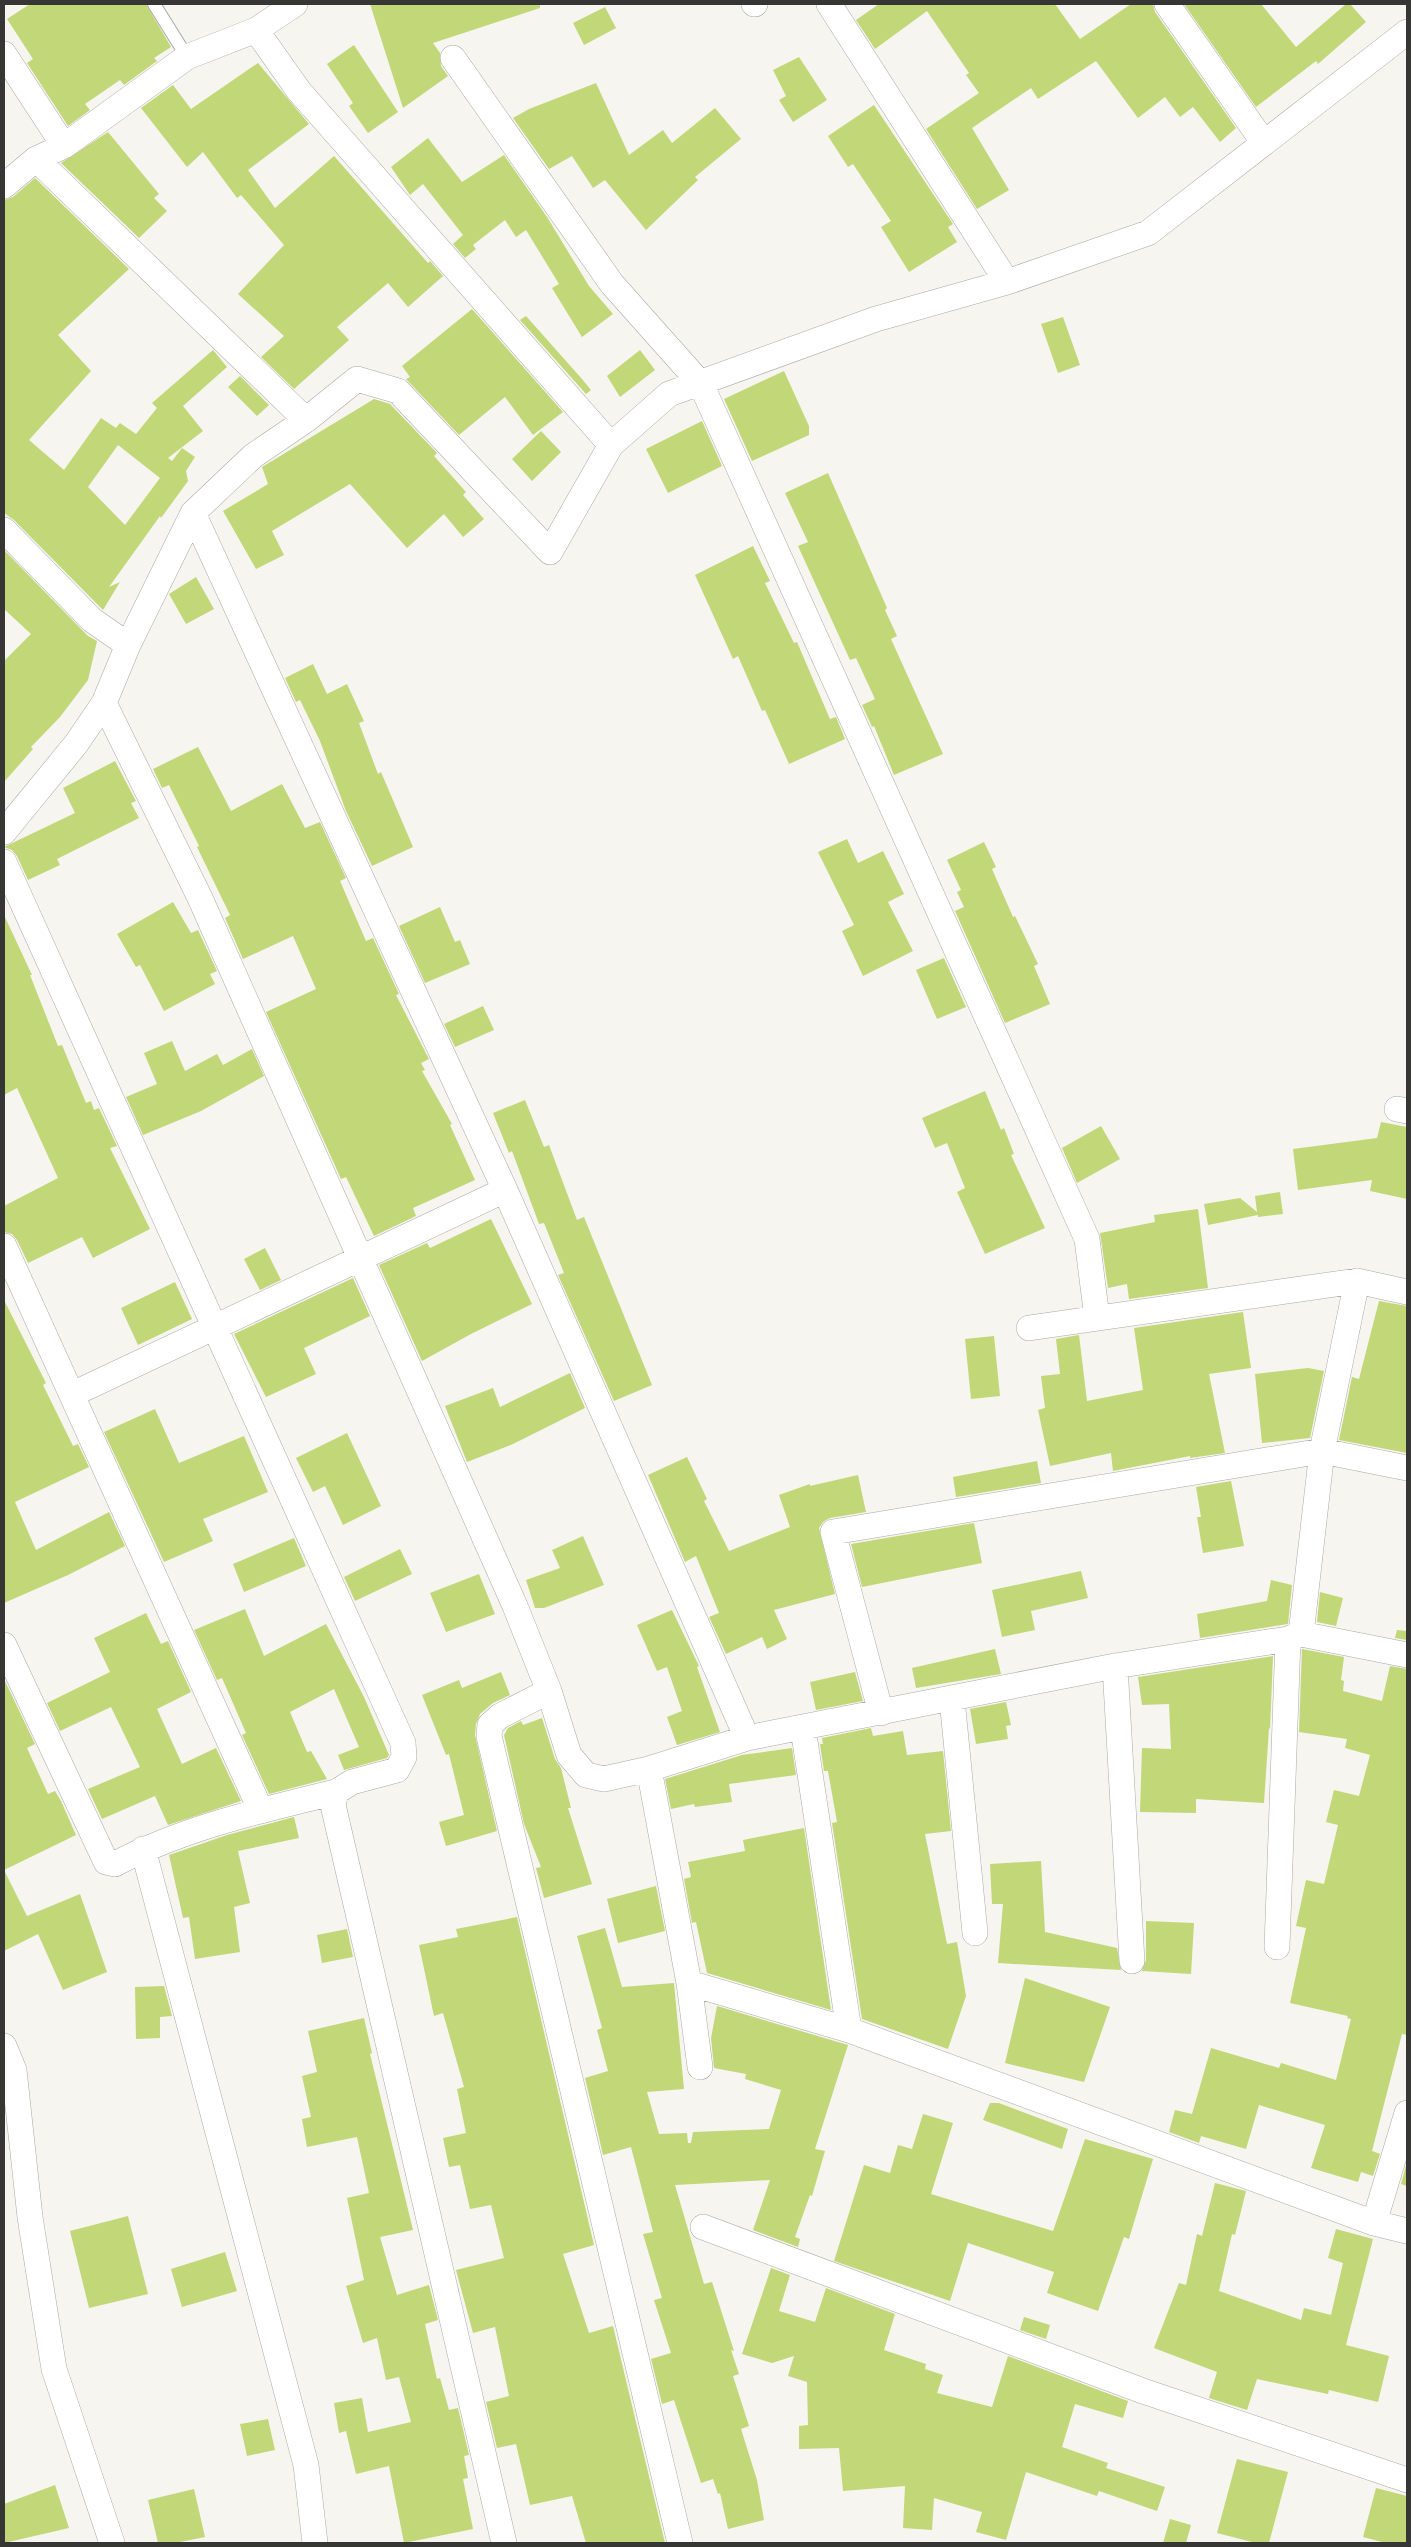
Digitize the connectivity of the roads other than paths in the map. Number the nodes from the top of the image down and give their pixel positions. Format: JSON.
{"nodes":[{"id":1,"x":154,"y":4,"type":"edge"},
{"id":2,"x":296,"y":4,"type":"edge"},
{"id":3,"x":829,"y":4,"type":"edge"},
{"id":4,"x":1167,"y":4,"type":"edge"},
{"id":5,"x":256,"y":30,"type":"junction"},
{"id":6,"x":1407,"y":32,"type":"edge"},
{"id":7,"x":4,"y":54,"type":"edge"},
{"id":8,"x":187,"y":57,"type":"junction"},
{"id":9,"x":453,"y":58,"type":"dead end"},
{"id":10,"x":1264,"y":143,"type":"junction"},
{"id":11,"x":64,"y":146,"type":"junction"},
{"id":12,"x":36,"y":159,"type":"junction"},
{"id":13,"x":4,"y":186,"type":"edge"},
{"id":14,"x":1007,"y":282,"type":"junction"},
{"id":15,"x":701,"y":384,"type":"junction"},
{"id":16,"x":306,"y":420,"type":"junction"},
{"id":17,"x":611,"y":445,"type":"junction"},
{"id":18,"x":193,"y":513,"type":"junction"},
{"id":19,"x":4,"y":530,"type":"edge"},
{"id":20,"x":128,"y":645,"type":"junction"},
{"id":21,"x":104,"y":702,"type":"junction"},
{"id":22,"x":4,"y":832,"type":"edge"},
{"id":23,"x":4,"y":862,"type":"edge"},
{"id":24,"x":505,"y":1190,"type":"junction"},
{"id":25,"x":4,"y":1246,"type":"edge"},
{"id":26,"x":360,"y":1258,"type":"junction"},
{"id":27,"x":1357,"y":1281,"type":"junction"},
{"id":28,"x":1407,"y":1292,"type":"edge"},
{"id":29,"x":1097,"y":1318,"type":"junction"},
{"id":30,"x":216,"y":1326,"type":"junction"},
{"id":31,"x":1029,"y":1328,"type":"dead end"},
{"id":32,"x":73,"y":1394,"type":"junction"},
{"id":33,"x":1322,"y":1451,"type":"junction"},
{"id":34,"x":1407,"y":1468,"type":"edge"},
{"id":35,"x":1294,"y":1636,"type":"junction"},
{"id":36,"x":4,"y":1645,"type":"edge"},
{"id":37,"x":1407,"y":1655,"type":"edge"},
{"id":38,"x":1115,"y":1666,"type":"junction"},
{"id":39,"x":549,"y":1691,"type":"junction"},
{"id":40,"x":952,"y":1699,"type":"junction"},
{"id":41,"x":881,"y":1713,"type":"junction"},
{"id":42,"x":803,"y":1728,"type":"junction"},
{"id":43,"x":747,"y":1738,"type":"junction"},
{"id":44,"x":650,"y":1769,"type":"junction"},
{"id":45,"x":336,"y":1792,"type":"junction"},
{"id":46,"x":260,"y":1811,"type":"junction"},
{"id":47,"x":143,"y":1849,"type":"junction"},
{"id":48,"x":975,"y":1933,"type":"dead end"},
{"id":49,"x":1277,"y":1947,"type":"dead end"},
{"id":50,"x":1132,"y":1961,"type":"dead end"},
{"id":51,"x":689,"y":1983,"type":"junction"},
{"id":52,"x":849,"y":2030,"type":"junction"},
{"id":53,"x":4,"y":2046,"type":"edge"},
{"id":54,"x":700,"y":2067,"type":"dead end"},
{"id":55,"x":1407,"y":2113,"type":"edge"},
{"id":56,"x":1374,"y":2223,"type":"junction"},
{"id":57,"x":703,"y":2227,"type":"dead end"},
{"id":58,"x":1407,"y":2230,"type":"edge"},
{"id":59,"x":1407,"y":2480,"type":"edge"},
{"id":60,"x":112,"y":2543,"type":"edge"},
{"id":61,"x":315,"y":2543,"type":"edge"},
{"id":62,"x":504,"y":2543,"type":"edge"},
{"id":63,"x":680,"y":2543,"type":"edge"}],
"edges":[{"from":1,"to":8,"type":"lane"},
{"from":2,"to":5,"type":"street"},
{"from":3,"to":14,"type":"street"},
{"from":4,"to":10,"type":"street"},
{"from":5,"to":8,"type":"street"},
{"from":5,"to":17,"type":"street"},
{"from":6,"to":10,"type":"street"},
{"from":7,"to":11,"type":"street"},
{"from":8,"to":11,"type":"street"},
{"from":9,"to":15,"type":"street"},
{"from":10,"to":14,"type":"street"},
{"from":11,"to":12,"type":"street"},
{"from":12,"to":13,"type":"street"},
{"from":12,"to":16,"type":"street"},
{"from":14,"to":15,"type":"street"},
{"from":15,"to":17,"type":"street"},
{"from":15,"to":29,"type":"street"},
{"from":16,"to":17,"type":"street"},
{"from":16,"to":18,"type":"street"},
{"from":18,"to":20,"type":"street"},
{"from":18,"to":24,"type":"street"},
{"from":19,"to":20,"type":"street"},
{"from":20,"to":21,"type":"street"},
{"from":21,"to":22,"type":"street"},
{"from":21,"to":26,"type":"street"},
{"from":23,"to":30,"type":"street"},
{"from":24,"to":26,"type":"street"},
{"from":24,"to":43,"type":"street"},
{"from":25,"to":32,"type":"street"},
{"from":26,"to":30,"type":"street"},
{"from":26,"to":39,"type":"street"},
{"from":27,"to":28,"type":"street"},
{"from":27,"to":29,"type":"street"},
{"from":27,"to":33,"type":"street"},
{"from":29,"to":31,"type":"street"},
{"from":30,"to":32,"type":"street"},
{"from":30,"to":45,"type":"street"},
{"from":32,"to":46,"type":"street"},
{"from":33,"to":34,"type":"street"},
{"from":33,"to":35,"type":"street"},
{"from":33,"to":41,"type":"street"},
{"from":35,"to":37,"type":"street"},
{"from":35,"to":38,"type":"street"},
{"from":35,"to":49,"type":"street"},
{"from":36,"to":47,"type":"street"},
{"from":38,"to":40,"type":"street"},
{"from":38,"to":50,"type":"street"},
{"from":39,"to":44,"type":"street"},
{"from":39,"to":63,"type":"street"},
{"from":40,"to":41,"type":"street"},
{"from":40,"to":48,"type":"street"},
{"from":41,"to":42,"type":"street"},
{"from":42,"to":43,"type":"street"},
{"from":42,"to":52,"type":"street"},
{"from":43,"to":44,"type":"street"},
{"from":44,"to":51,"type":"street"},
{"from":45,"to":46,"type":"street"},
{"from":45,"to":62,"type":"street"},
{"from":46,"to":47,"type":"street"},
{"from":47,"to":61,"type":"street"},
{"from":51,"to":52,"type":"street"},
{"from":51,"to":54,"type":"street"},
{"from":52,"to":56,"type":"street"},
{"from":53,"to":60,"type":"street"},
{"from":55,"to":56,"type":"street"},
{"from":56,"to":58,"type":"street"},
{"from":57,"to":59,"type":"street"}]}
